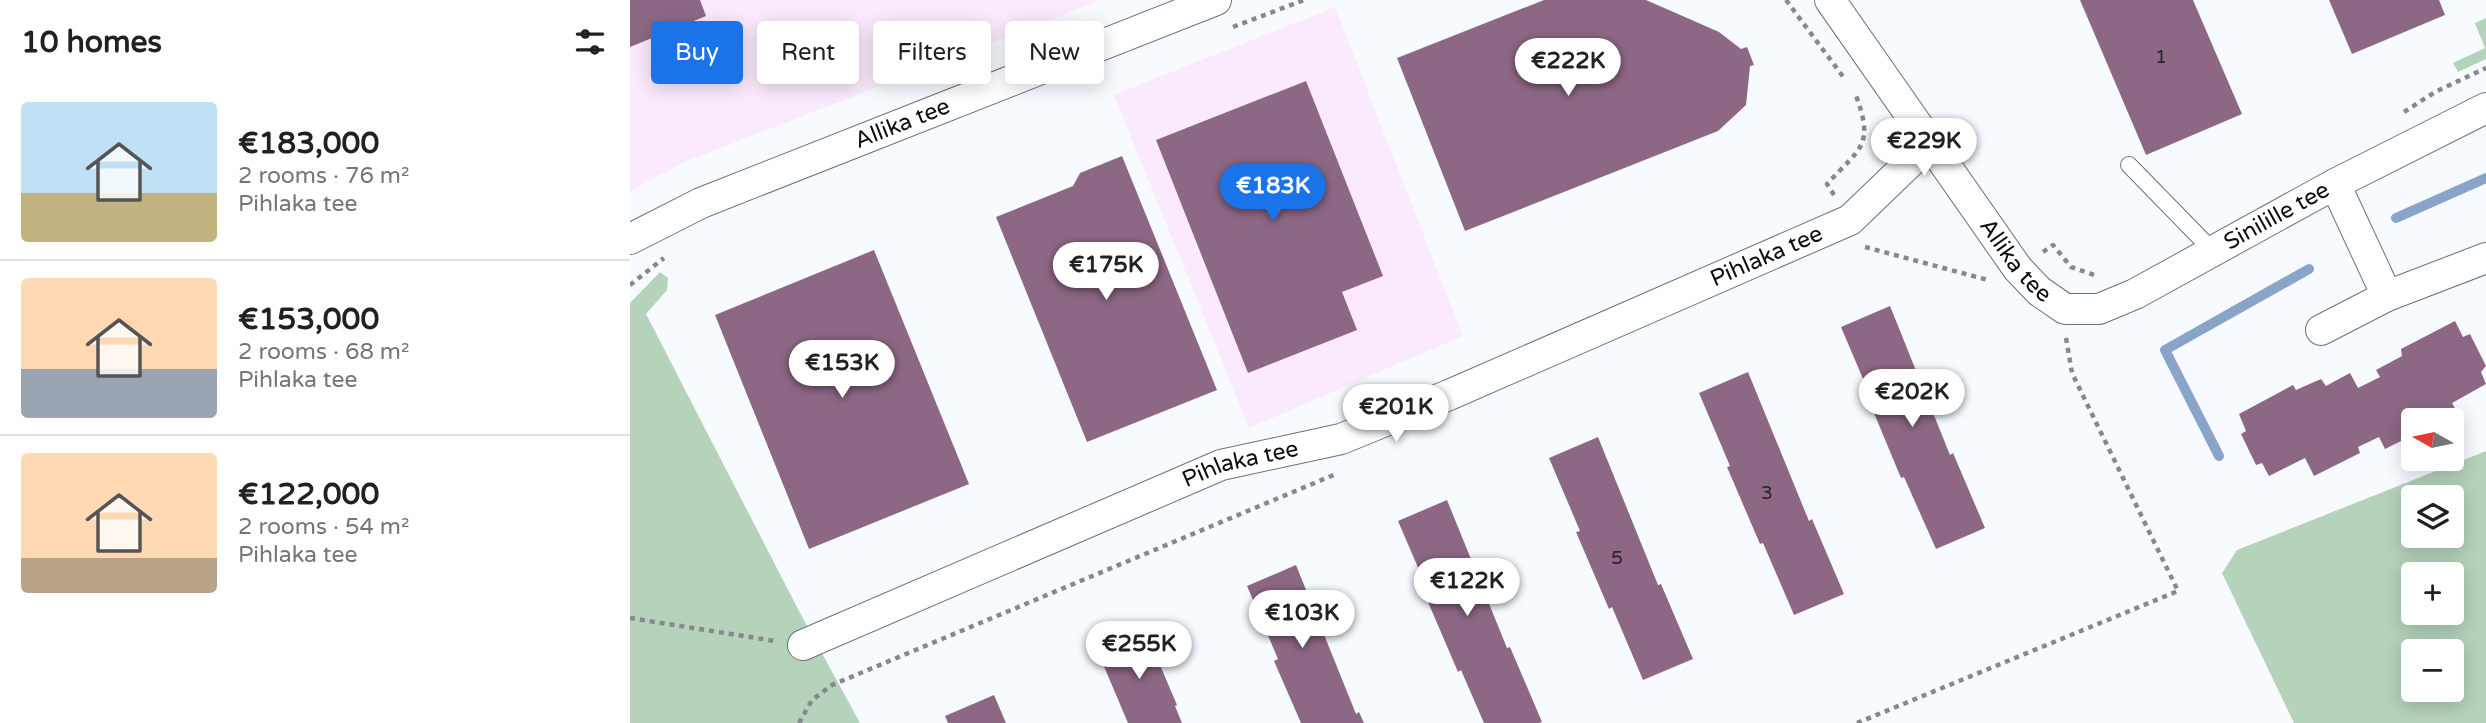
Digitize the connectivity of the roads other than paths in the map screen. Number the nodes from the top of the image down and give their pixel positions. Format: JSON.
{"nodes":[{"id":1,"x":1216,"y":0,"type":"edge"},
{"id":2,"x":1830,"y":0,"type":"edge"},
{"id":3,"x":2486,"y":108,"type":"edge"},
{"id":4,"x":1930,"y":143,"type":"junction"},
{"id":5,"x":2129,"y":165,"type":"dead end"},
{"id":6,"x":2335,"y":184,"type":"junction"},
{"id":7,"x":630,"y":239,"type":"edge"},
{"id":8,"x":2213,"y":251,"type":"junction"},
{"id":9,"x":2486,"y":258,"type":"edge"},
{"id":10,"x":2387,"y":296,"type":"junction"},
{"id":11,"x":2065,"y":309,"type":"joint"},
{"id":12,"x":2321,"y":330,"type":"dead end"},
{"id":13,"x":803,"y":645,"type":"road end"}],
"edges":[{"from":1,"to":7,"type":"street","name":"Allika tee"},
{"from":2,"to":4,"type":"street","name":"Allika tee"},
{"from":3,"to":6,"type":"street","name":"Sinilille tee"},
{"from":4,"to":11,"type":"street","name":"Allika tee"},
{"from":4,"to":13,"type":"street","name":"Pihlaka tee"},
{"from":5,"to":8,"type":"lane"},
{"from":6,"to":8,"type":"street","name":"Sinilille tee"},
{"from":6,"to":10,"type":"street"},
{"from":8,"to":11,"type":"street","name":"Sinilille tee"},
{"from":9,"to":10,"type":"street"},
{"from":10,"to":12,"type":"street"}]}
